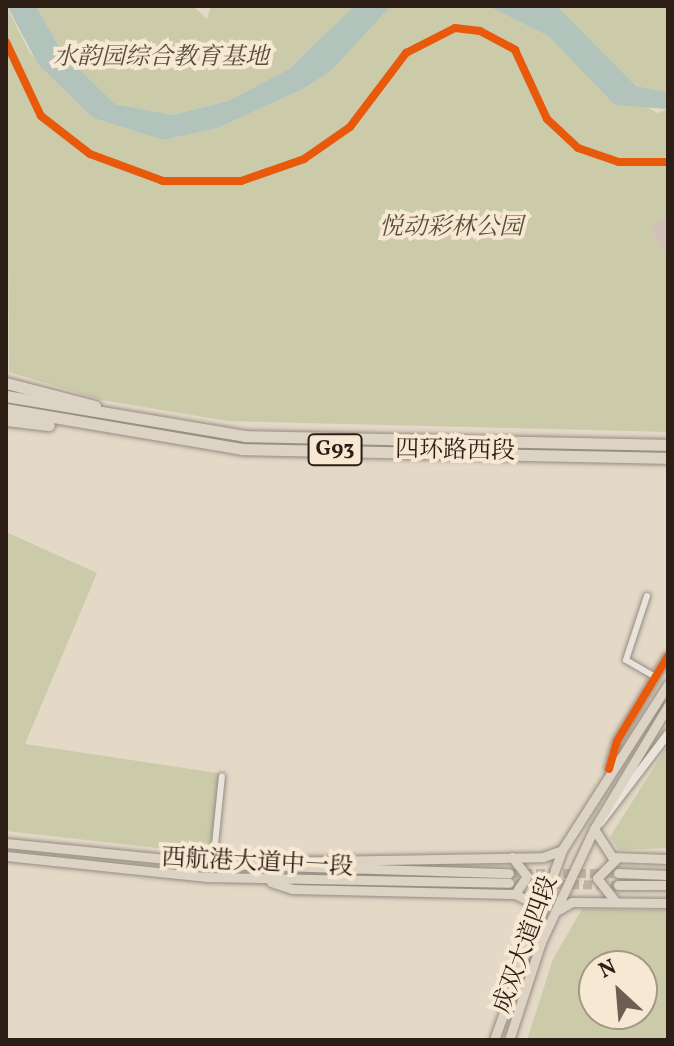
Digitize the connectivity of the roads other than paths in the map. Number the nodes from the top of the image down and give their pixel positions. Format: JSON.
{"nodes":[{"id":1,"x":6,"y":385,"type":"edge"},
{"id":2,"x":6,"y":396,"type":"edge"},
{"id":3,"x":6,"y":409,"type":"edge"},
{"id":4,"x":6,"y":418,"type":"edge"},
{"id":5,"x":154,"y":421,"type":"junction"},
{"id":6,"x":88,"y":426,"type":"junction"},
{"id":7,"x":668,"y":445,"type":"edge"},
{"id":8,"x":668,"y":458,"type":"edge"},
{"id":9,"x":647,"y":596,"type":"dead end"},
{"id":10,"x":668,"y":656,"type":"edge"},
{"id":11,"x":668,"y":675,"type":"edge"},
{"id":12,"x":656,"y":677,"type":"junction"},
{"id":13,"x":664,"y":686,"type":"edge"},
{"id":14,"x":668,"y":706,"type":"edge"},
{"id":15,"x":668,"y":718,"type":"edge"},
{"id":16,"x":668,"y":734,"type":"edge"},
{"id":17,"x":646,"y":741,"type":"junction"},
{"id":18,"x":609,"y":769,"type":"junction"},
{"id":19,"x":222,"y":776,"type":"dead end"},
{"id":20,"x":594,"y":829,"type":"junction"},
{"id":21,"x":6,"y":843,"type":"edge"},
{"id":22,"x":562,"y":850,"type":"junction"},
{"id":23,"x":6,"y":856,"type":"edge"},
{"id":24,"x":512,"y":857,"type":"junction"},
{"id":25,"x":617,"y":858,"type":"junction"},
{"id":26,"x":668,"y":859,"type":"edge"},
{"id":27,"x":213,"y":864,"type":"junction"},
{"id":28,"x":251,"y":865,"type":"junction"},
{"id":29,"x":618,"y":873,"type":"tunnel mouth"},
{"id":30,"x":668,"y":875,"type":"edge"},
{"id":31,"x":260,"y":878,"type":"junction"},
{"id":32,"x":618,"y":885,"type":"tunnel mouth"},
{"id":33,"x":668,"y":885,"type":"edge"},
{"id":34,"x":515,"y":894,"type":"junction"},
{"id":35,"x":617,"y":902,"type":"junction"},
{"id":36,"x":668,"y":903,"type":"edge"},
{"id":37,"x":538,"y":905,"type":"junction"},
{"id":38,"x":555,"y":912,"type":"junction"},
{"id":39,"x":494,"y":1040,"type":"edge"},
{"id":40,"x":509,"y":1040,"type":"edge"}],
"edges":[{"from":1,"to":5,"type":"highway"},
{"from":2,"to":5,"type":"highway","name":"四环路西段","number":"G93"},
{"from":3,"to":6,"type":"highway","name":"四环路西段","number":"G93"},
{"from":4,"to":6,"type":"highway"},
{"from":5,"to":7,"type":"highway","name":"四环路西段","number":"G93"},
{"from":6,"to":8,"type":"highway","name":"四环路西段","number":"G93"},
{"from":9,"to":12,"type":"street"},
{"from":10,"to":12,"type":"street"},
{"from":11,"to":13,"type":"main road","name":"成双大道四段"},
{"from":12,"to":18,"type":"street"},
{"from":13,"to":18,"type":"main road","name":"成双大道四段"},
{"from":14,"to":17,"type":"main road"},
{"from":15,"to":17,"type":"main road"},
{"from":16,"to":20,"type":"street"},
{"from":17,"to":20,"type":"main road","name":"成双大道四段"},
{"from":18,"to":22,"type":"main road","name":"成双大道四段"},
{"from":19,"to":27,"type":"street"},
{"from":20,"to":25,"type":"main road"},
{"from":20,"to":38,"type":"main road","name":"成双大道四段"},
{"from":21,"to":27,"type":"main road","name":"西航港大道中一段"},
{"from":22,"to":24,"type":"main road"},
{"from":22,"to":37,"type":"main road","name":"成双大道四段"},
{"from":23,"to":31,"type":"main road","name":"西航港大道中一段"},
{"from":24,"to":28,"type":"main road"},
{"from":24,"to":34,"type":"main road"},
{"from":25,"to":26,"type":"main road"},
{"from":25,"to":35,"type":"main road"},
{"from":27,"to":28,"type":"main road","name":"西航港大道中一段"},
{"from":28,"to":31,"type":"main road","name":"西航港大道中一段"},
{"from":29,"to":30,"type":"main road"},
{"from":31,"to":34,"type":"main road"},
{"from":32,"to":33,"type":"main road"},
{"from":34,"to":37,"type":"main road"},
{"from":35,"to":36,"type":"main road"},
{"from":35,"to":38,"type":"main road"},
{"from":37,"to":39,"type":"main road","name":"成双大道四段"},
{"from":38,"to":40,"type":"main road","name":"成双大道四段"}]}
